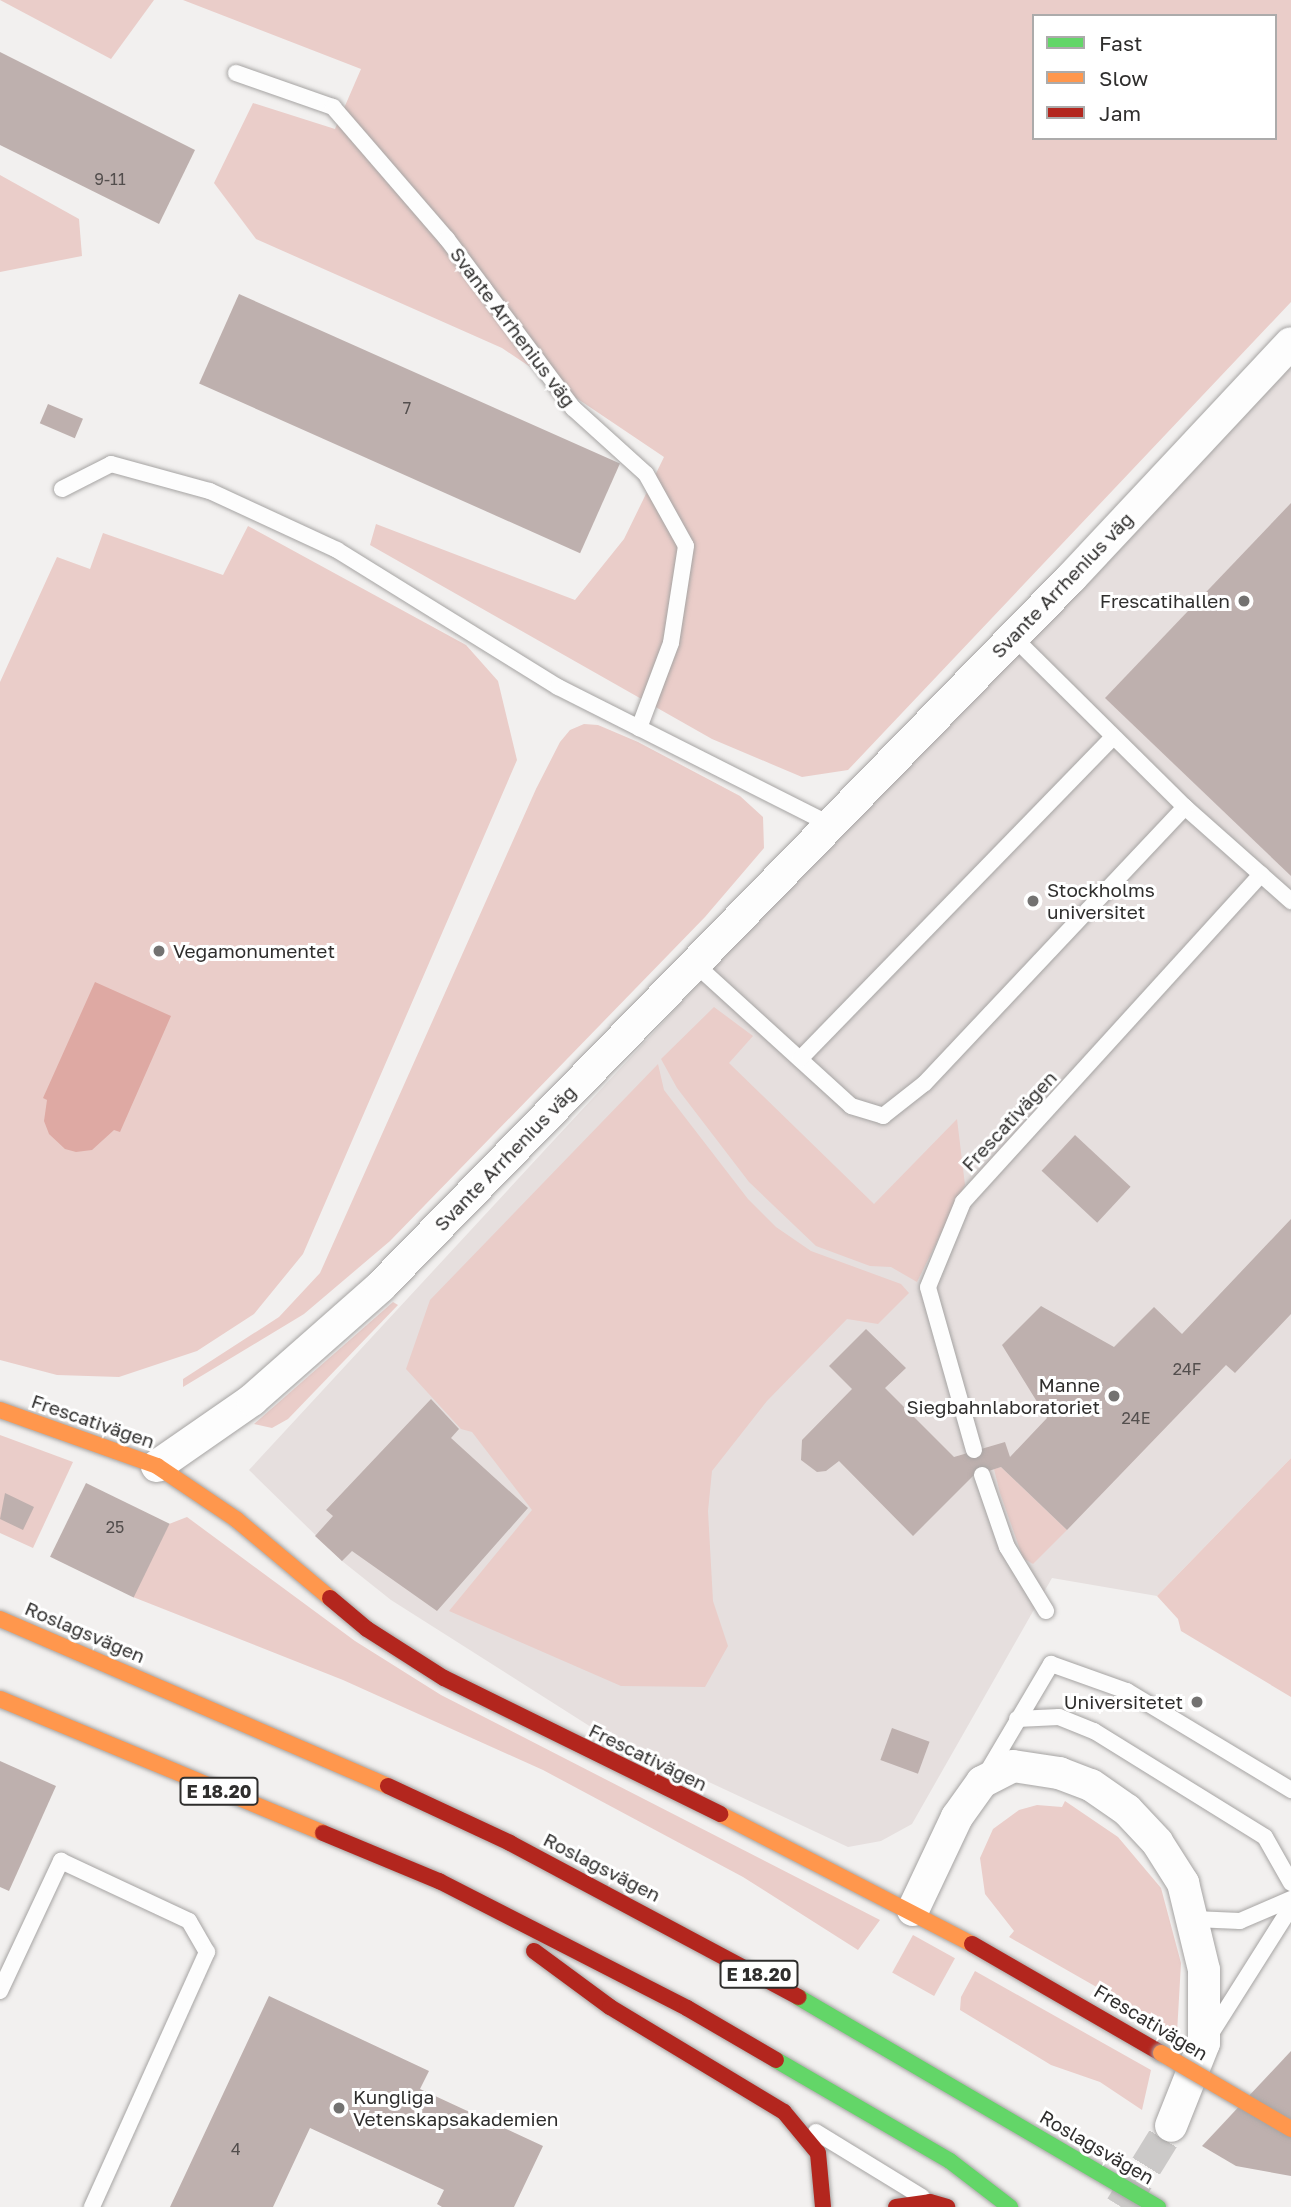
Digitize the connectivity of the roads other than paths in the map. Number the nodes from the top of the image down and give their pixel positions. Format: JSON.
{"nodes":[{"id":1,"x":236,"y":73,"type":"dead end"},
{"id":2,"x":1291,"y":343,"type":"edge"},
{"id":3,"x":62,"y":489,"type":"dead end"},
{"id":4,"x":1013,"y":637,"type":"junction"},
{"id":5,"x":639,"y":729,"type":"junction"},
{"id":6,"x":1113,"y":737,"type":"junction"},
{"id":7,"x":1185,"y":807,"type":"junction"},
{"id":8,"x":829,"y":824,"type":"junction"},
{"id":9,"x":1261,"y":874,"type":"junction"},
{"id":10,"x":1291,"y":901,"type":"edge"},
{"id":11,"x":694,"y":963,"type":"junction"},
{"id":12,"x":800,"y":1059,"type":"junction"},
{"id":13,"x":0,"y":1410,"type":"edge"},
{"id":14,"x":974,"y":1450,"type":"dead end"},
{"id":15,"x":157,"y":1465,"type":"junction"},
{"id":16,"x":982,"y":1475,"type":"dead end"},
{"id":17,"x":1046,"y":1611,"type":"dead end"},
{"id":18,"x":0,"y":1619,"type":"edge"},
{"id":19,"x":0,"y":1699,"type":"edge"},
{"id":20,"x":1017,"y":1719,"type":"junction"},
{"id":21,"x":982,"y":1782,"type":"junction"},
{"id":22,"x":1291,"y":1790,"type":"edge"},
{"id":23,"x":439,"y":1881,"type":"junction"},
{"id":24,"x":1291,"y":1884,"type":"edge"},
{"id":25,"x":1291,"y":1899,"type":"edge"},
{"id":26,"x":1291,"y":1907,"type":"edge"},
{"id":27,"x":913,"y":1910,"type":"junction"},
{"id":28,"x":1194,"y":1919,"type":"junction"},
{"id":29,"x":0,"y":1991,"type":"edge"},
{"id":30,"x":1205,"y":2043,"type":"junction"},
{"id":31,"x":784,"y":2112,"type":"junction"},
{"id":32,"x":1171,"y":2126,"type":"tunnel mouth"},
{"id":33,"x":1291,"y":2129,"type":"edge"},
{"id":34,"x":930,"y":2202,"type":"junction"},
{"id":35,"x":92,"y":2207,"type":"edge"},
{"id":36,"x":823,"y":2207,"type":"edge"},
{"id":37,"x":896,"y":2207,"type":"edge"},
{"id":38,"x":947,"y":2207,"type":"edge"},
{"id":39,"x":1010,"y":2207,"type":"edge"},
{"id":40,"x":1158,"y":2207,"type":"edge"}],
"edges":[{"from":1,"to":5,"type":"lane","name":"Svante Arrhenius väg"},
{"from":2,"to":4,"type":"street","name":"Svante Arrhenius väg"},
{"from":3,"to":5,"type":"lane"},
{"from":4,"to":6,"type":"lane"},
{"from":4,"to":8,"type":"street","name":"Svante Arrhenius väg"},
{"from":5,"to":8,"type":"lane"},
{"from":6,"to":7,"type":"lane"},
{"from":6,"to":12,"type":"lane"},
{"from":7,"to":9,"type":"lane"},
{"from":7,"to":12,"type":"lane"},
{"from":8,"to":11,"type":"street","name":"Svante Arrhenius väg"},
{"from":9,"to":10,"type":"lane"},
{"from":9,"to":14,"type":"lane","name":"Frescativägen"},
{"from":11,"to":12,"type":"lane"},
{"from":11,"to":15,"type":"street","name":"Svante Arrhenius väg"},
{"from":13,"to":15,"type":"main road","name":"Frescativägen"},
{"from":15,"to":27,"type":"main road","name":"Frescativägen"},
{"from":16,"to":17,"type":"lane"},
{"from":18,"to":40,"type":"main road","name":"Roslagsvägen","number":"E 18.20"},
{"from":19,"to":23,"type":"main road","number":"E 18.20"},
{"from":20,"to":21,"type":"lane"},
{"from":20,"to":22,"type":"lane"},
{"from":20,"to":24,"type":"lane"},
{"from":21,"to":27,"type":"street"},
{"from":21,"to":28,"type":"street"},
{"from":23,"to":31,"type":"main road"},
{"from":23,"to":39,"type":"main road","number":"E 18.20"},
{"from":25,"to":28,"type":"lane"},
{"from":26,"to":30,"type":"lane"},
{"from":27,"to":33,"type":"main road","name":"Frescativägen","bridge":true},
{"from":28,"to":30,"type":"street"},
{"from":29,"to":35,"type":"lane"},
{"from":30,"to":32,"type":"street"},
{"from":31,"to":34,"type":"lane"},
{"from":31,"to":36,"type":"main road"},
{"from":34,"to":37,"type":"main road"},
{"from":34,"to":38,"type":"main road"}]}
